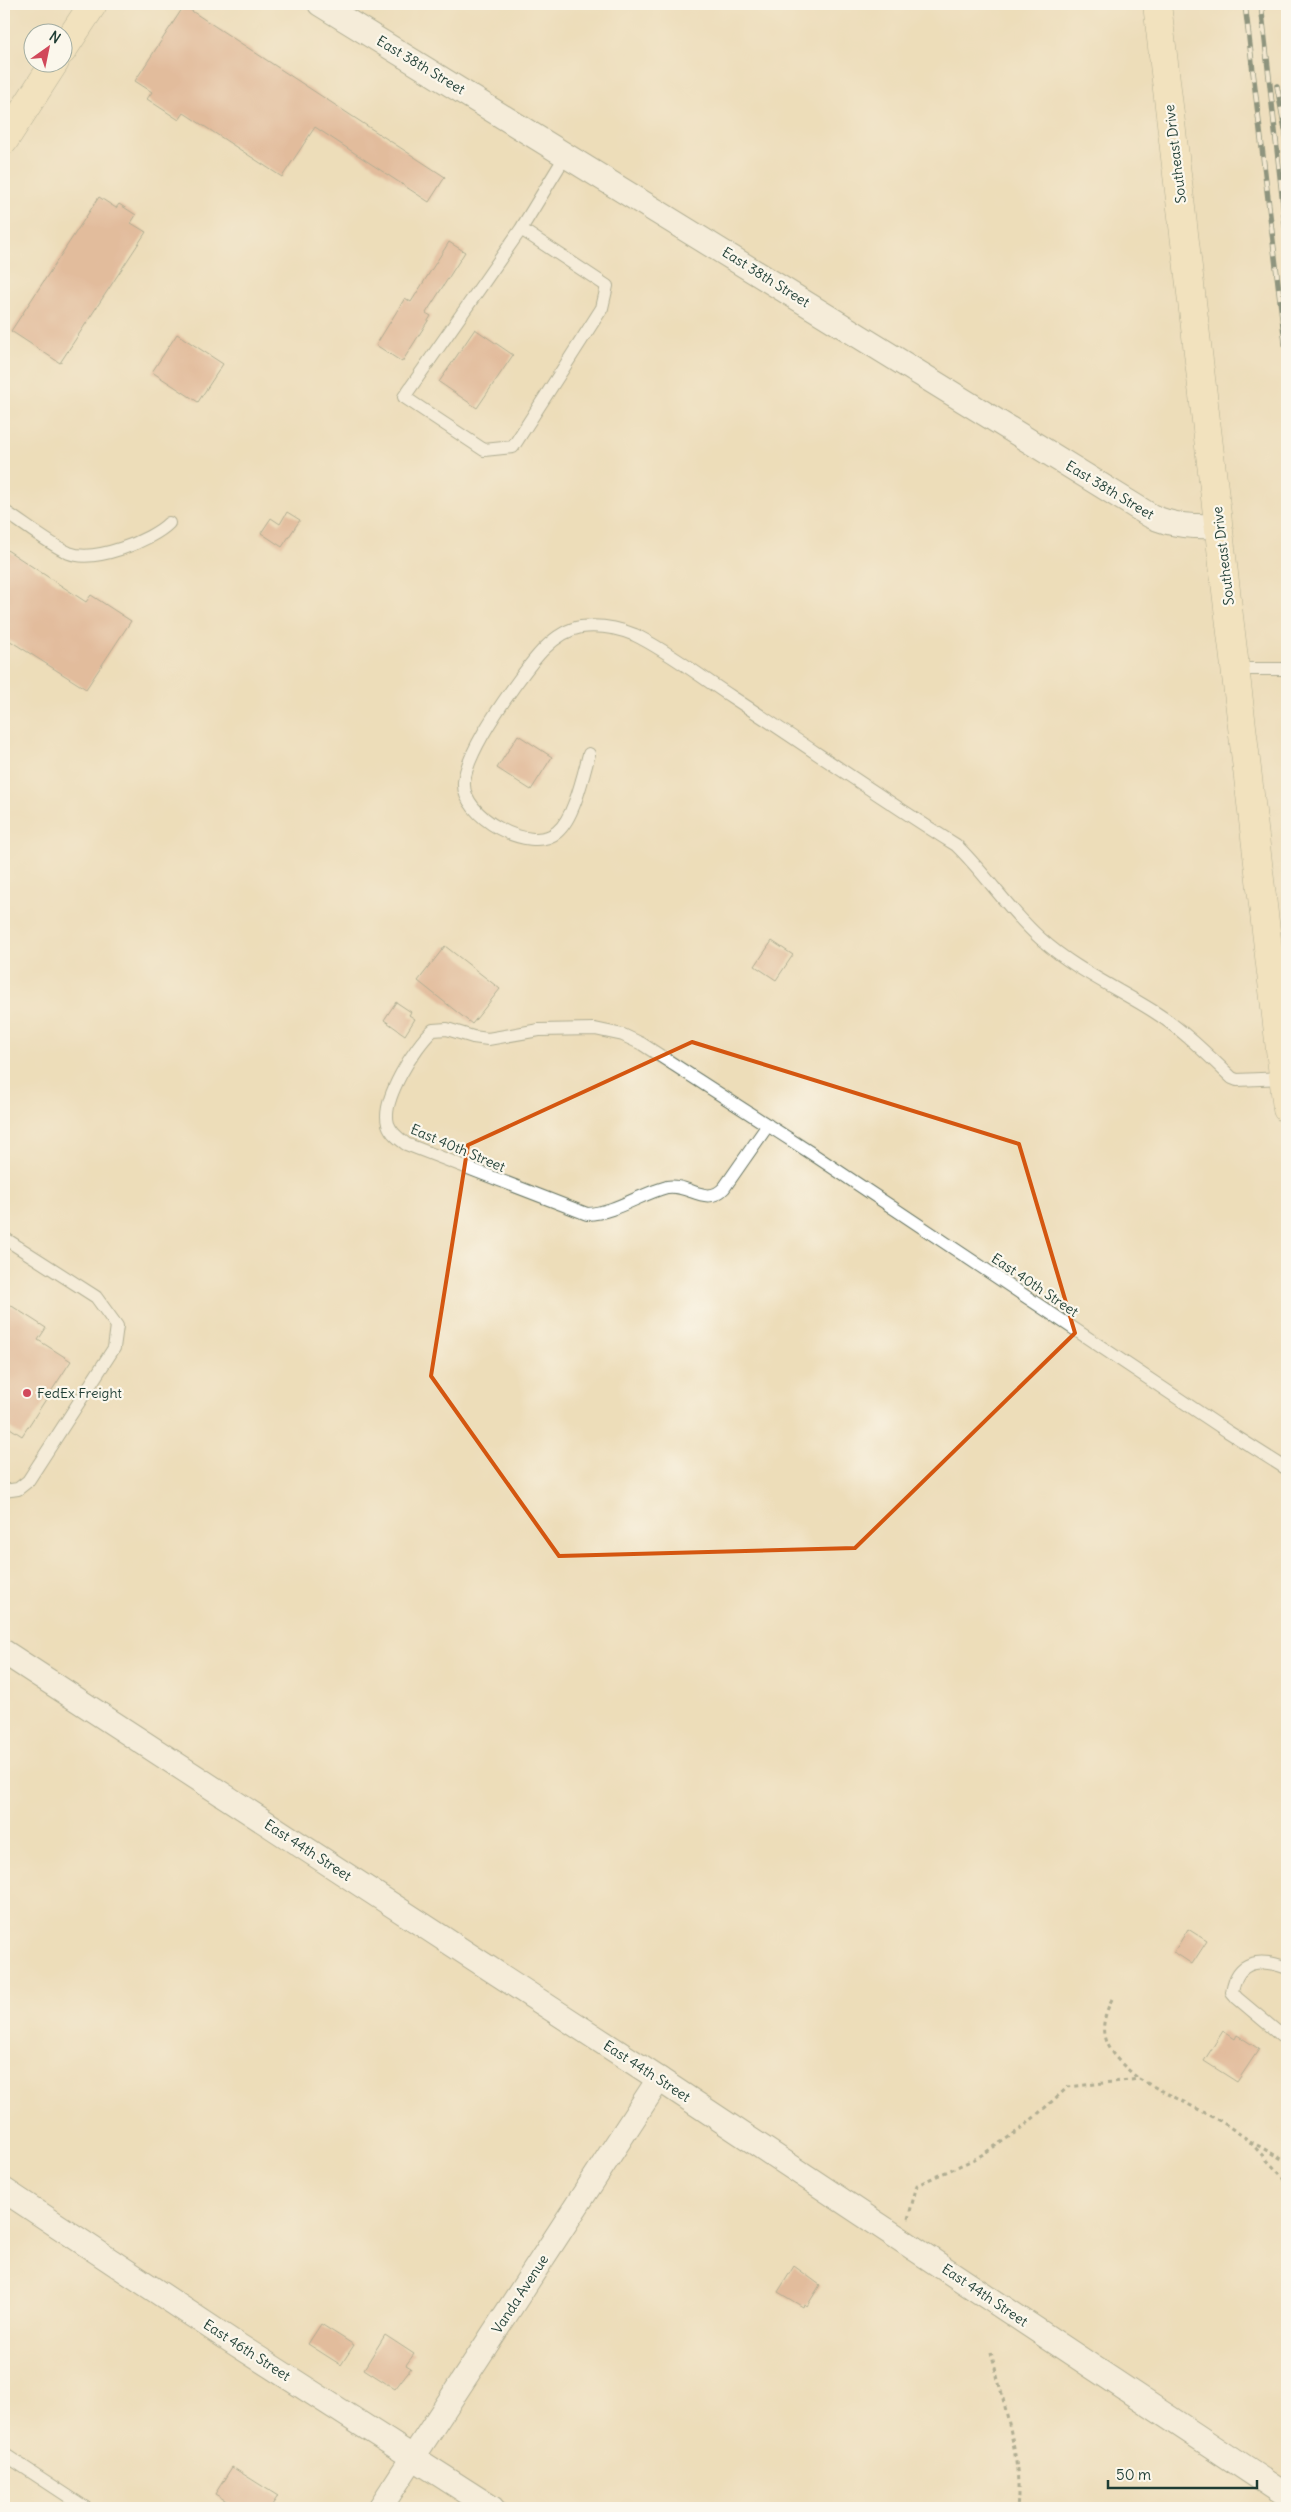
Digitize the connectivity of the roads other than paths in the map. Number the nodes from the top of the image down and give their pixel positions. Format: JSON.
{"nodes":[{"id":1,"x":93,"y":4,"type":"edge"},
{"id":2,"x":320,"y":4,"type":"edge"},
{"id":3,"x":1157,"y":4,"type":"edge"},
{"id":4,"x":72,"y":35,"type":"edge"},
{"id":5,"x":49,"y":72,"type":"edge"},
{"id":6,"x":4,"y":141,"type":"edge"},
{"id":7,"x":566,"y":155,"type":"junction"},
{"id":8,"x":521,"y":229,"type":"junction"},
{"id":9,"x":4,"y":511,"type":"edge"},
{"id":10,"x":169,"y":523,"type":"dead end"},
{"id":11,"x":1219,"y":526,"type":"junction"},
{"id":12,"x":1287,"y":668,"type":"edge"},
{"id":13,"x":1236,"y":669,"type":"junction"},
{"id":14,"x":589,"y":754,"type":"dead end"},
{"id":15,"x":1284,"y":1078,"type":"junction"},
{"id":16,"x":1287,"y":1109,"type":"edge"},
{"id":17,"x":768,"y":1125,"type":"junction"},
{"id":18,"x":4,"y":1238,"type":"edge"},
{"id":19,"x":1287,"y":1468,"type":"edge"},
{"id":20,"x":4,"y":1491,"type":"edge"},
{"id":21,"x":4,"y":1652,"type":"edge"},
{"id":22,"x":1287,"y":1968,"type":"edge"},
{"id":23,"x":1287,"y":2040,"type":"edge"},
{"id":24,"x":660,"y":2079,"type":"junction"},
{"id":25,"x":4,"y":2190,"type":"edge"},
{"id":26,"x":4,"y":2454,"type":"edge"},
{"id":27,"x":414,"y":2458,"type":"junction"},
{"id":28,"x":1287,"y":2496,"type":"edge"},
{"id":29,"x":86,"y":2508,"type":"edge"},
{"id":30,"x":380,"y":2508,"type":"edge"},
{"id":31,"x":492,"y":2508,"type":"edge"}],
"edges":[{"from":1,"to":4,"type":"main road"},
{"from":2,"to":7,"type":"street","name":"East 38th Street"},
{"from":3,"to":11,"type":"main road","name":"Southeast Drive"},
{"from":5,"to":6,"type":"main road"},
{"from":7,"to":8,"type":"lane"},
{"from":7,"to":11,"type":"street","name":"East 38th Street"},
{"from":8,"to":8,"type":"lane"},
{"from":9,"to":10,"type":"lane"},
{"from":11,"to":13,"type":"main road","name":"Southeast Drive"},
{"from":12,"to":13,"type":"lane"},
{"from":13,"to":15,"type":"main road","name":"Southeast Drive"},
{"from":14,"to":15,"type":"lane"},
{"from":15,"to":16,"type":"main road","name":"Southeast Drive"},
{"from":17,"to":17,"type":"lane","name":"East 40th Street"},
{"from":17,"to":19,"type":"lane","name":"East 40th Street"},
{"from":18,"to":20,"type":"lane"},
{"from":21,"to":24,"type":"street","name":"East 44th Street"},
{"from":22,"to":23,"type":"lane"},
{"from":24,"to":27,"type":"street","name":"Vanda Avenue"},
{"from":24,"to":28,"type":"street","name":"East 44th Street"},
{"from":25,"to":27,"type":"street","name":"East 46th Street"},
{"from":26,"to":29,"type":"lane"},
{"from":27,"to":30,"type":"street","name":"Vanda Avenue"},
{"from":27,"to":31,"type":"street","name":"East 46th Street"}]}
